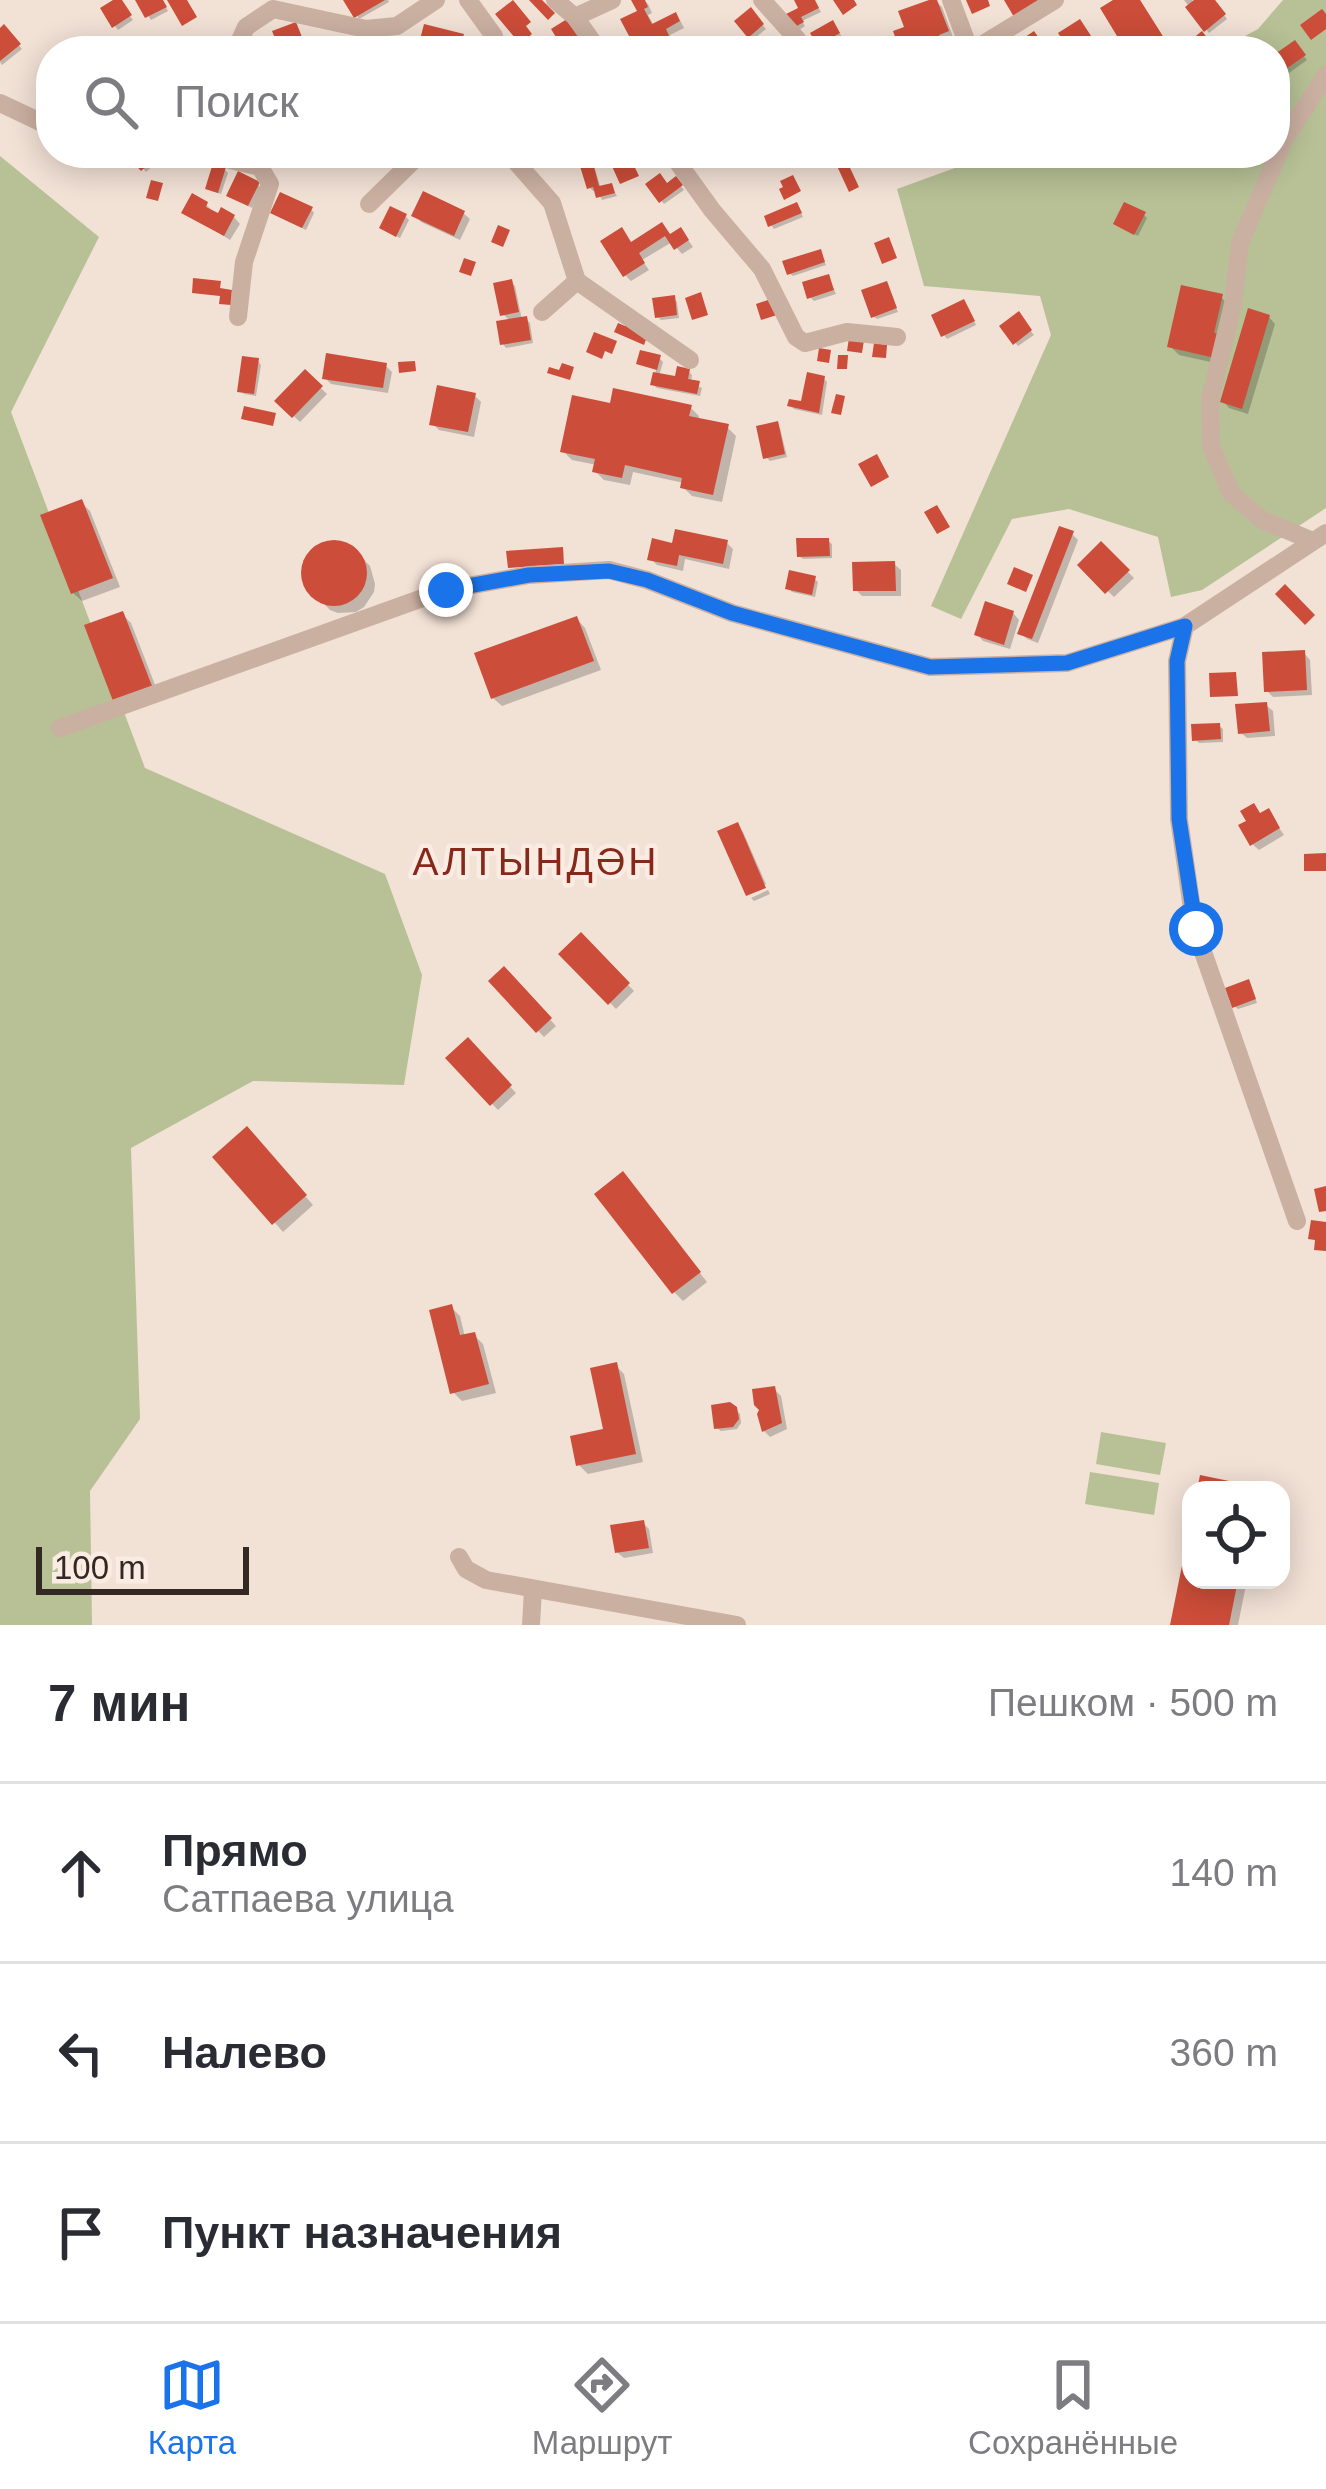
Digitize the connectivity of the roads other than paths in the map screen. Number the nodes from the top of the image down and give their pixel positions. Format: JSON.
{"nodes":[{"id":1,"x":436,"y":0,"type":"edge"},
{"id":2,"x":468,"y":0,"type":"edge"},
{"id":3,"x":555,"y":0,"type":"edge"},
{"id":4,"x":612,"y":0,"type":"edge"},
{"id":5,"x":762,"y":0,"type":"edge"},
{"id":6,"x":951,"y":0,"type":"edge"},
{"id":7,"x":1055,"y":0,"type":"edge"},
{"id":8,"x":266,"y":5,"type":"edge"},
{"id":9,"x":575,"y":17,"type":"junction"},
{"id":10,"x":242,"y":36,"type":"edge"},
{"id":11,"x":494,"y":36,"type":"edge"},
{"id":12,"x":588,"y":36,"type":"edge"},
{"id":13,"x":794,"y":36,"type":"edge"},
{"id":14,"x":965,"y":36,"type":"edge"},
{"id":15,"x":996,"y":36,"type":"edge"},
{"id":16,"x":1326,"y":76,"type":"edge"},
{"id":17,"x":0,"y":103,"type":"edge"},
{"id":18,"x":36,"y":120,"type":"edge"},
{"id":19,"x":1290,"y":130,"type":"edge"},
{"id":20,"x":261,"y":168,"type":"edge"},
{"id":21,"x":405,"y":168,"type":"edge"},
{"id":22,"x":521,"y":168,"type":"edge"},
{"id":23,"x":682,"y":168,"type":"edge"},
{"id":24,"x":1272,"y":168,"type":"edge"},
{"id":25,"x":369,"y":203,"type":"dead end"},
{"id":26,"x":577,"y":281,"type":"junction"},
{"id":27,"x":542,"y":312,"type":"dead end"},
{"id":28,"x":238,"y":317,"type":"dead end"},
{"id":29,"x":897,"y":337,"type":"dead end"},
{"id":30,"x":689,"y":360,"type":"dead end"},
{"id":31,"x":1319,"y":537,"type":"edge"},
{"id":32,"x":1185,"y":626,"type":"junction"},
{"id":33,"x":60,"y":728,"type":"dead end"},
{"id":34,"x":1297,"y":1221,"type":"dead end"},
{"id":35,"x":459,"y":1557,"type":"dead end"},
{"id":36,"x":533,"y":1589,"type":"junction"},
{"id":37,"x":531,"y":1625,"type":"edge"},
{"id":38,"x":737,"y":1625,"type":"edge"}],
"edges":[{"from":1,"to":8,"type":"street"},
{"from":2,"to":11,"type":"street"},
{"from":3,"to":9,"type":"street"},
{"from":4,"to":9,"type":"street"},
{"from":5,"to":13,"type":"street"},
{"from":6,"to":14,"type":"street"},
{"from":7,"to":15,"type":"street"},
{"from":8,"to":10,"type":"street"},
{"from":9,"to":12,"type":"street"},
{"from":16,"to":19,"type":"street"},
{"from":17,"to":18,"type":"street"},
{"from":20,"to":28,"type":"street"},
{"from":21,"to":25,"type":"street"},
{"from":22,"to":26,"type":"street"},
{"from":23,"to":29,"type":"street"},
{"from":24,"to":31,"type":"street"},
{"from":26,"to":27,"type":"street"},
{"from":26,"to":30,"type":"street"},
{"from":31,"to":32,"type":"street"},
{"from":32,"to":33,"type":"street"},
{"from":32,"to":34,"type":"street"},
{"from":35,"to":36,"type":"street"},
{"from":36,"to":37,"type":"street"},
{"from":36,"to":38,"type":"street"}]}
